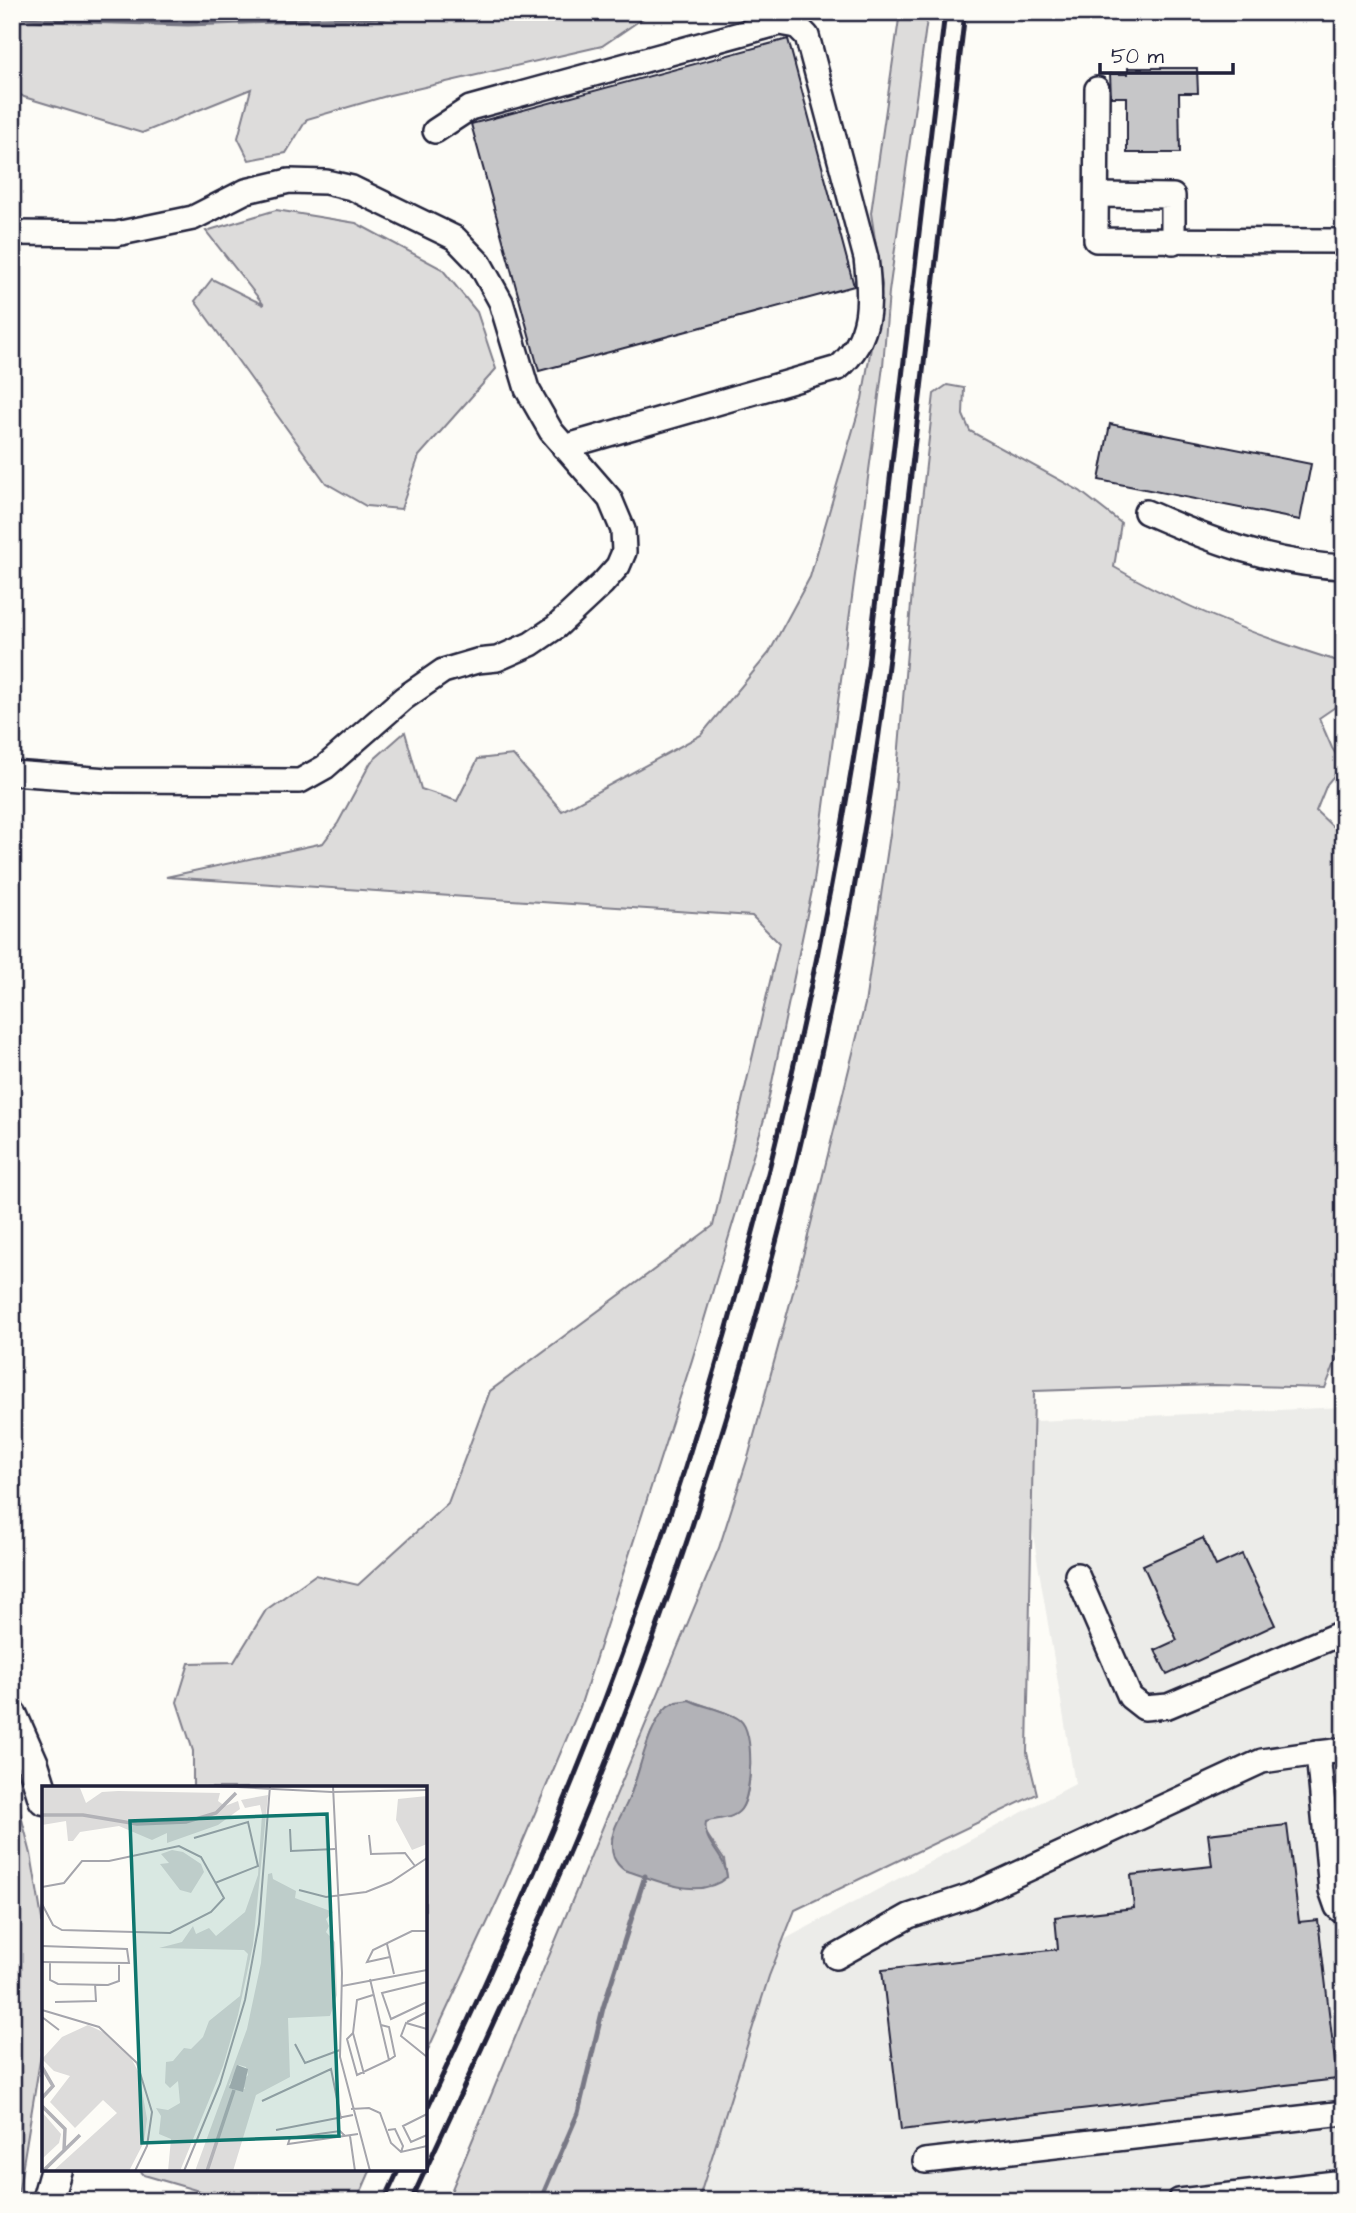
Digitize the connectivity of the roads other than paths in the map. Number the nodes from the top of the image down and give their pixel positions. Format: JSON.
{"nodes":[{"id":1,"x":1097,"y":89,"type":"dead end"},
{"id":2,"x":435,"y":131,"type":"dead end"},
{"id":3,"x":1097,"y":195,"type":"junction"},
{"id":4,"x":12,"y":233,"type":"edge"},
{"id":5,"x":1344,"y":241,"type":"edge"},
{"id":6,"x":1173,"y":242,"type":"junction"},
{"id":7,"x":564,"y":447,"type":"junction"},
{"id":8,"x":1146,"y":512,"type":"dead end"},
{"id":9,"x":1344,"y":567,"type":"edge"},
{"id":10,"x":12,"y":773,"type":"edge"},
{"id":11,"x":1077,"y":1575,"type":"dead end"},
{"id":12,"x":1344,"y":1632,"type":"edge"},
{"id":13,"x":12,"y":1716,"type":"edge"},
{"id":14,"x":1344,"y":1750,"type":"edge"},
{"id":15,"x":1318,"y":1753,"type":"junction"},
{"id":16,"x":42,"y":1793,"type":"edge"},
{"id":17,"x":1344,"y":1913,"type":"edge"},
{"id":18,"x":835,"y":1957,"type":"dead end"},
{"id":19,"x":1344,"y":2113,"type":"edge"},
{"id":20,"x":925,"y":2161,"type":"dead end"},
{"id":21,"x":55,"y":2171,"type":"edge"},
{"id":22,"x":1344,"y":2182,"type":"edge"},
{"id":23,"x":47,"y":2201,"type":"edge"},
{"id":24,"x":1179,"y":2201,"type":"edge"}],
"edges":[{"from":1,"to":3,"type":"lane"},
{"from":2,"to":7,"type":"lane"},
{"from":3,"to":6,"type":"lane"},
{"from":3,"to":6,"type":"lane"},
{"from":4,"to":7,"type":"lane"},
{"from":5,"to":6,"type":"lane"},
{"from":7,"to":10,"type":"lane"},
{"from":8,"to":9,"type":"lane"},
{"from":11,"to":12,"type":"lane"},
{"from":13,"to":16,"type":"main road"},
{"from":14,"to":15,"type":"lane"},
{"from":15,"to":17,"type":"lane"},
{"from":15,"to":18,"type":"lane"},
{"from":19,"to":20,"type":"lane"},
{"from":21,"to":23,"type":"main road"},
{"from":22,"to":24,"type":"lane"}]}
